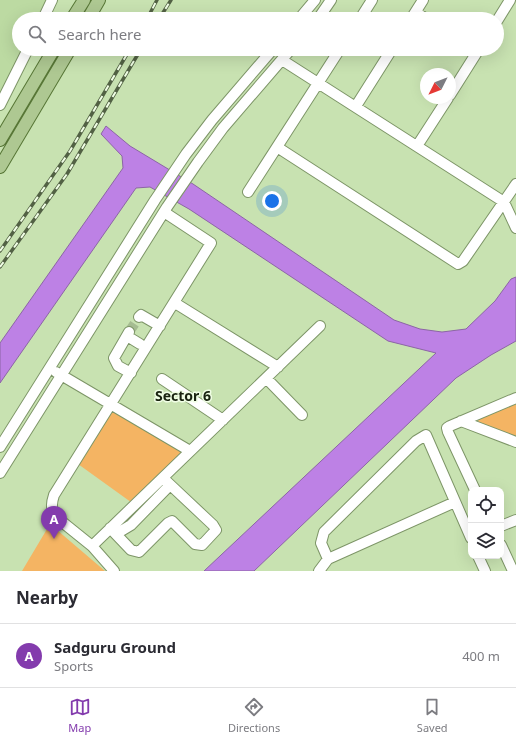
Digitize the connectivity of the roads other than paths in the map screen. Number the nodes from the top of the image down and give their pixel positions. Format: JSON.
{"nodes":[{"id":1,"x":52,"y":0,"type":"edge"},
{"id":2,"x":84,"y":0,"type":"edge"},
{"id":3,"x":99,"y":0,"type":"edge"},
{"id":4,"x":314,"y":0,"type":"edge"},
{"id":5,"x":332,"y":0,"type":"edge"},
{"id":6,"x":372,"y":0,"type":"edge"},
{"id":7,"x":423,"y":0,"type":"edge"},
{"id":8,"x":510,"y":0,"type":"edge"},
{"id":9,"x":46,"y":12,"type":"edge"},
{"id":10,"x":76,"y":12,"type":"edge"},
{"id":11,"x":92,"y":12,"type":"edge"},
{"id":12,"x":305,"y":12,"type":"edge"},
{"id":13,"x":323,"y":12,"type":"edge"},
{"id":14,"x":364,"y":12,"type":"edge"},
{"id":15,"x":416,"y":12,"type":"edge"},
{"id":16,"x":503,"y":12,"type":"edge"},
{"id":17,"x":24,"y":56,"type":"edge"},
{"id":18,"x":50,"y":56,"type":"edge"},
{"id":19,"x":66,"y":56,"type":"edge"},
{"id":20,"x":267,"y":56,"type":"edge"},
{"id":21,"x":286,"y":56,"type":"edge"},
{"id":22,"x":336,"y":56,"type":"edge"},
{"id":23,"x":388,"y":56,"type":"edge"},
{"id":24,"x":473,"y":56,"type":"edge"},
{"id":25,"x":282,"y":60,"type":"junction"},
{"id":26,"x":319,"y":83,"type":"junction"},
{"id":27,"x":456,"y":85,"type":"edge"},
{"id":28,"x":0,"y":104,"type":"edge"},
{"id":29,"x":444,"y":104,"type":"edge"},
{"id":30,"x":356,"y":106,"type":"junction"},
{"id":31,"x":0,"y":140,"type":"edge"},
{"id":32,"x":417,"y":146,"type":"junction"},
{"id":33,"x":277,"y":148,"type":"junction"},
{"id":34,"x":1,"y":167,"type":"edge"},
{"id":35,"x":516,"y":184,"type":"edge"},
{"id":36,"x":248,"y":192,"type":"dead end"},
{"id":37,"x":516,"y":197,"type":"edge"},
{"id":38,"x":504,"y":202,"type":"junction"},
{"id":39,"x":166,"y":210,"type":"junction"},
{"id":40,"x":516,"y":228,"type":"edge"},
{"id":41,"x":175,"y":303,"type":"junction"},
{"id":42,"x":139,"y":317,"type":"dead end"},
{"id":43,"x":160,"y":326,"type":"junction"},
{"id":44,"x":320,"y":326,"type":"dead end"},
{"id":45,"x":140,"y":344,"type":"dead end"},
{"id":46,"x":278,"y":367,"type":"junction"},
{"id":47,"x":50,"y":368,"type":"junction"},
{"id":48,"x":131,"y":373,"type":"junction"},
{"id":49,"x":62,"y":375,"type":"junction"},
{"id":50,"x":266,"y":378,"type":"junction"},
{"id":51,"x":162,"y":379,"type":"dead end"},
{"id":52,"x":516,"y":398,"type":"edge"},
{"id":53,"x":111,"y":405,"type":"junction"},
{"id":54,"x":302,"y":415,"type":"dead end"},
{"id":55,"x":223,"y":420,"type":"junction"},
{"id":56,"x":461,"y":421,"type":"junction"},
{"id":57,"x":516,"y":442,"type":"edge"},
{"id":58,"x":0,"y":447,"type":"edge"},
{"id":59,"x":190,"y":451,"type":"junction"},
{"id":60,"x":0,"y":474,"type":"edge"},
{"id":61,"x":167,"y":481,"type":"junction"},
{"id":62,"x":474,"y":487,"type":"edge"},
{"id":63,"x":455,"y":502,"type":"junction"},
{"id":64,"x":516,"y":520,"type":"edge"},
{"id":65,"x":504,"y":525,"type":"edge"},
{"id":66,"x":113,"y":531,"type":"junction"},
{"id":67,"x":468,"y":531,"type":"edge"},
{"id":68,"x":92,"y":546,"type":"junction"},
{"id":69,"x":504,"y":551,"type":"edge"},
{"id":70,"x":479,"y":559,"type":"edge"},
{"id":71,"x":324,"y":567,"type":"edge"},
{"id":72,"x":513,"y":569,"type":"edge"},
{"id":73,"x":114,"y":571,"type":"edge"},
{"id":74,"x":485,"y":571,"type":"edge"}],
"edges":[{"from":1,"to":9,"type":"street"},
{"from":2,"to":10,"type":"main road"},
{"from":3,"to":11,"type":"main road"},
{"from":4,"to":12,"type":"street"},
{"from":5,"to":13,"type":"street"},
{"from":6,"to":14,"type":"street"},
{"from":7,"to":15,"type":"street"},
{"from":8,"to":16,"type":"street"},
{"from":17,"to":28,"type":"street"},
{"from":18,"to":31,"type":"main road"},
{"from":19,"to":34,"type":"main road"},
{"from":20,"to":47,"type":"street"},
{"from":21,"to":25,"type":"street"},
{"from":22,"to":26,"type":"street"},
{"from":23,"to":30,"type":"street"},
{"from":24,"to":27,"type":"street"},
{"from":25,"to":26,"type":"street"},
{"from":25,"to":39,"type":"street"},
{"from":26,"to":30,"type":"street"},
{"from":26,"to":33,"type":"street"},
{"from":29,"to":32,"type":"street"},
{"from":30,"to":32,"type":"street"},
{"from":32,"to":38,"type":"street"},
{"from":33,"to":36,"type":"street"},
{"from":33,"to":38,"type":"street"},
{"from":35,"to":38,"type":"street"},
{"from":37,"to":38,"type":"street"},
{"from":38,"to":40,"type":"street"},
{"from":39,"to":41,"type":"street"},
{"from":39,"to":49,"type":"street"},
{"from":41,"to":43,"type":"street"},
{"from":41,"to":46,"type":"street"},
{"from":42,"to":43,"type":"street"},
{"from":43,"to":48,"type":"street"},
{"from":44,"to":46,"type":"street"},
{"from":45,"to":48,"type":"street"},
{"from":46,"to":50,"type":"street"},
{"from":47,"to":49,"type":"street"},
{"from":47,"to":58,"type":"street"},
{"from":48,"to":53,"type":"street"},
{"from":49,"to":53,"type":"street"},
{"from":49,"to":60,"type":"street"},
{"from":50,"to":54,"type":"street"},
{"from":50,"to":55,"type":"street"},
{"from":51,"to":55,"type":"street"},
{"from":52,"to":56,"type":"street"},
{"from":53,"to":59,"type":"street"},
{"from":53,"to":68,"type":"street"},
{"from":55,"to":59,"type":"street"},
{"from":56,"to":57,"type":"street"},
{"from":56,"to":62,"type":"street"},
{"from":59,"to":61,"type":"street"},
{"from":61,"to":66,"type":"street"},
{"from":61,"to":66,"type":"street"},
{"from":63,"to":67,"type":"street"},
{"from":63,"to":71,"type":"street"},
{"from":63,"to":71,"type":"street"},
{"from":64,"to":65,"type":"street"},
{"from":66,"to":68,"type":"street"},
{"from":68,"to":73,"type":"street"},
{"from":69,"to":72,"type":"street"},
{"from":70,"to":74,"type":"street"}]}
